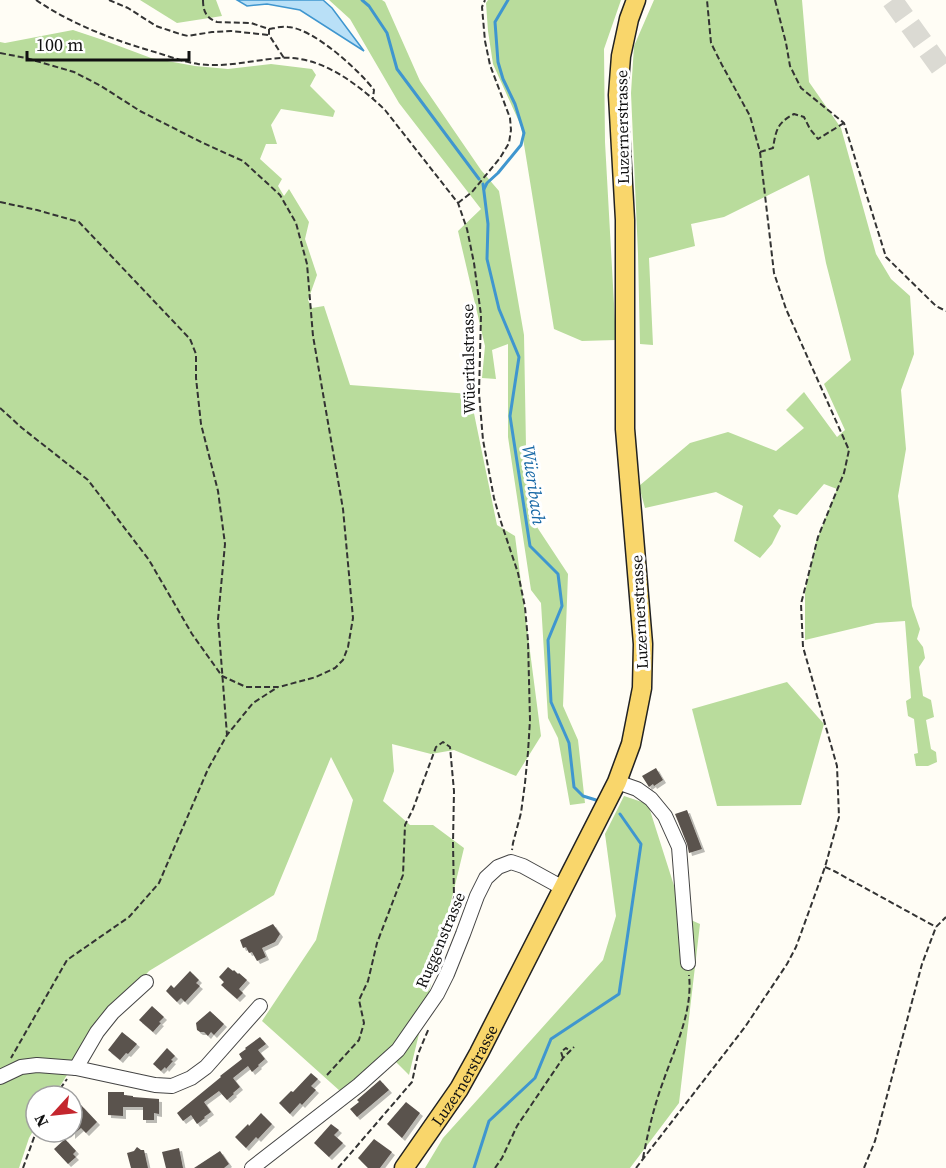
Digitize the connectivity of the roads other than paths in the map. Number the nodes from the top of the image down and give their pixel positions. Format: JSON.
{"nodes":[{"id":1,"x":636,"y":0,"type":"edge"},
{"id":2,"x":617,"y":782,"type":"junction"},
{"id":3,"x":563,"y":888,"type":"junction"},
{"id":4,"x":688,"y":963,"type":"road end"},
{"id":5,"x":146,"y":982,"type":"dead end"},
{"id":6,"x":260,"y":1006,"type":"dead end"},
{"id":7,"x":76,"y":1068,"type":"junction"},
{"id":8,"x":0,"y":1076,"type":"edge"},
{"id":9,"x":252,"y":1168,"type":"edge"},
{"id":10,"x":404,"y":1168,"type":"edge"}],
"edges":[{"from":1,"to":2,"type":"main road","name":"Luzernerstrasse"},
{"from":2,"to":3,"type":"main road","name":"Luzernerstrasse"},
{"from":2,"to":4,"type":"street"},
{"from":3,"to":9,"type":"street","name":"Ruggenstrasse"},
{"from":3,"to":10,"type":"main road","name":"Luzernerstrasse"},
{"from":5,"to":7,"type":"street"},
{"from":6,"to":7,"type":"street"},
{"from":7,"to":8,"type":"street"}]}
